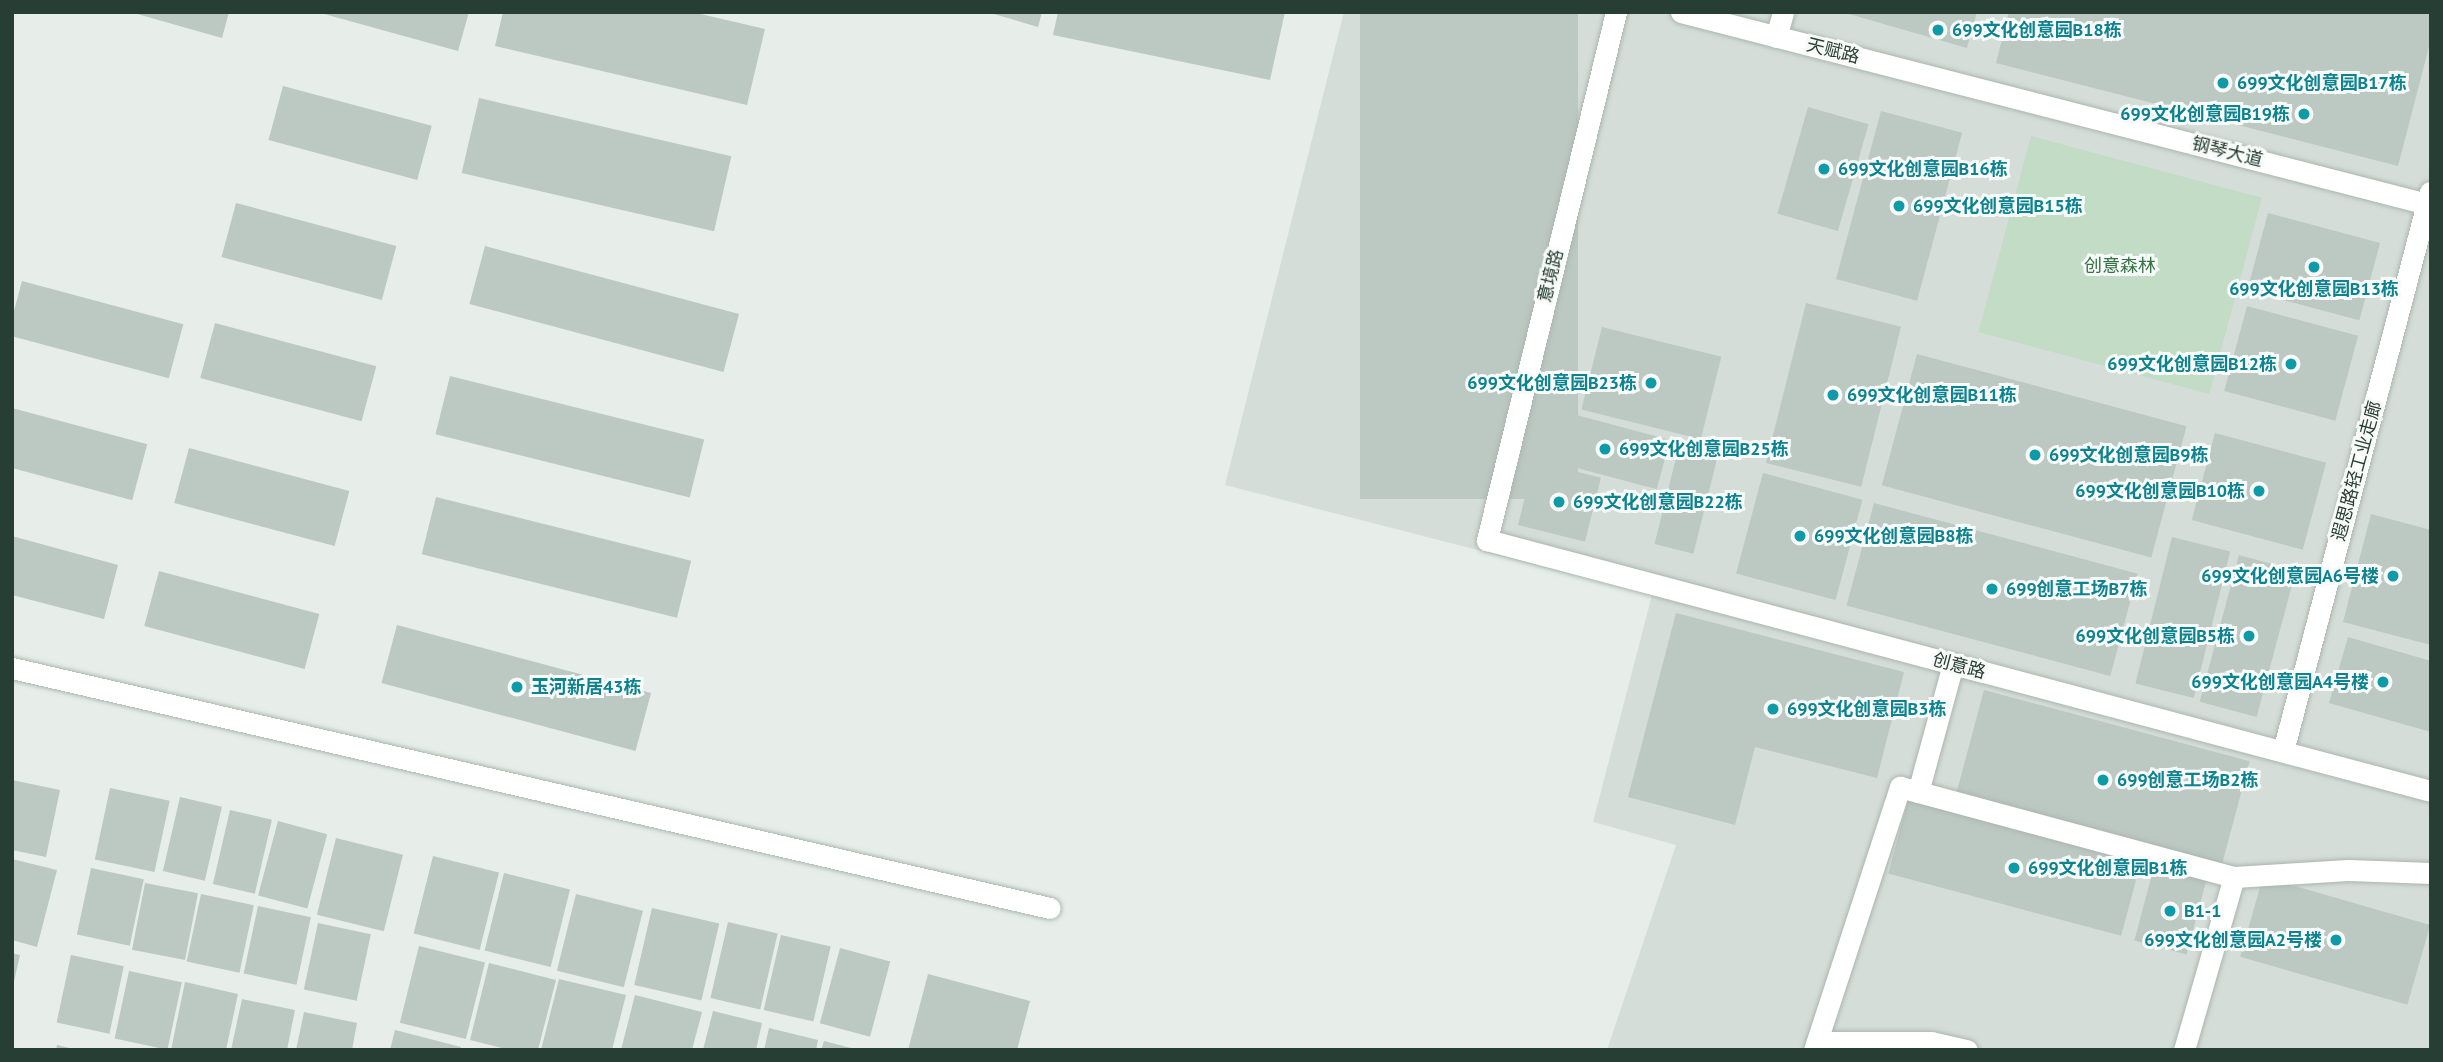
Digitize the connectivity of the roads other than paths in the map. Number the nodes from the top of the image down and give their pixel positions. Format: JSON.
{"nodes":[{"id":1,"x":1616,"y":12,"type":"edge"},
{"id":2,"x":1681,"y":12,"type":"edge"},
{"id":3,"x":1783,"y":12,"type":"edge"},
{"id":4,"x":1776,"y":37,"type":"junction"},
{"id":5,"x":1986,"y":90,"type":"joint"},
{"id":6,"x":2429,"y":197,"type":"edge"},
{"id":7,"x":1486,"y":540,"type":"joint"},
{"id":8,"x":1953,"y":664,"type":"junction"},
{"id":9,"x":12,"y":668,"type":"edge"},
{"id":10,"x":2283,"y":751,"type":"junction"},
{"id":11,"x":2431,"y":791,"type":"edge"},
{"id":12,"x":1918,"y":792,"type":"junction"},
{"id":13,"x":2431,"y":873,"type":"edge"},
{"id":14,"x":2234,"y":877,"type":"junction"},
{"id":15,"x":1050,"y":908,"type":"dead end"},
{"id":16,"x":1815,"y":1046,"type":"edge"},
{"id":17,"x":1967,"y":1050,"type":"edge"},
{"id":18,"x":2183,"y":1050,"type":"edge"}],
"edges":[{"from":1,"to":7,"type":"street","name":"意境路"},
{"from":2,"to":4,"type":"street","name":"天赋路"},
{"from":3,"to":4,"type":"street"},
{"from":4,"to":5,"type":"street","name":"天赋路"},
{"from":5,"to":6,"type":"street","name":"钢琴大道"},
{"from":6,"to":10,"type":"street","name":"遐思路轻工业走廊"},
{"from":7,"to":8,"type":"street","name":"创意路"},
{"from":8,"to":10,"type":"street","name":"创意路"},
{"from":8,"to":12,"type":"street"},
{"from":9,"to":15,"type":"street"},
{"from":10,"to":11,"type":"street","name":"创意路"},
{"from":12,"to":14,"type":"street"},
{"from":12,"to":16,"type":"street"},
{"from":13,"to":14,"type":"street"},
{"from":14,"to":18,"type":"street"},
{"from":16,"to":17,"type":"street"}]}
